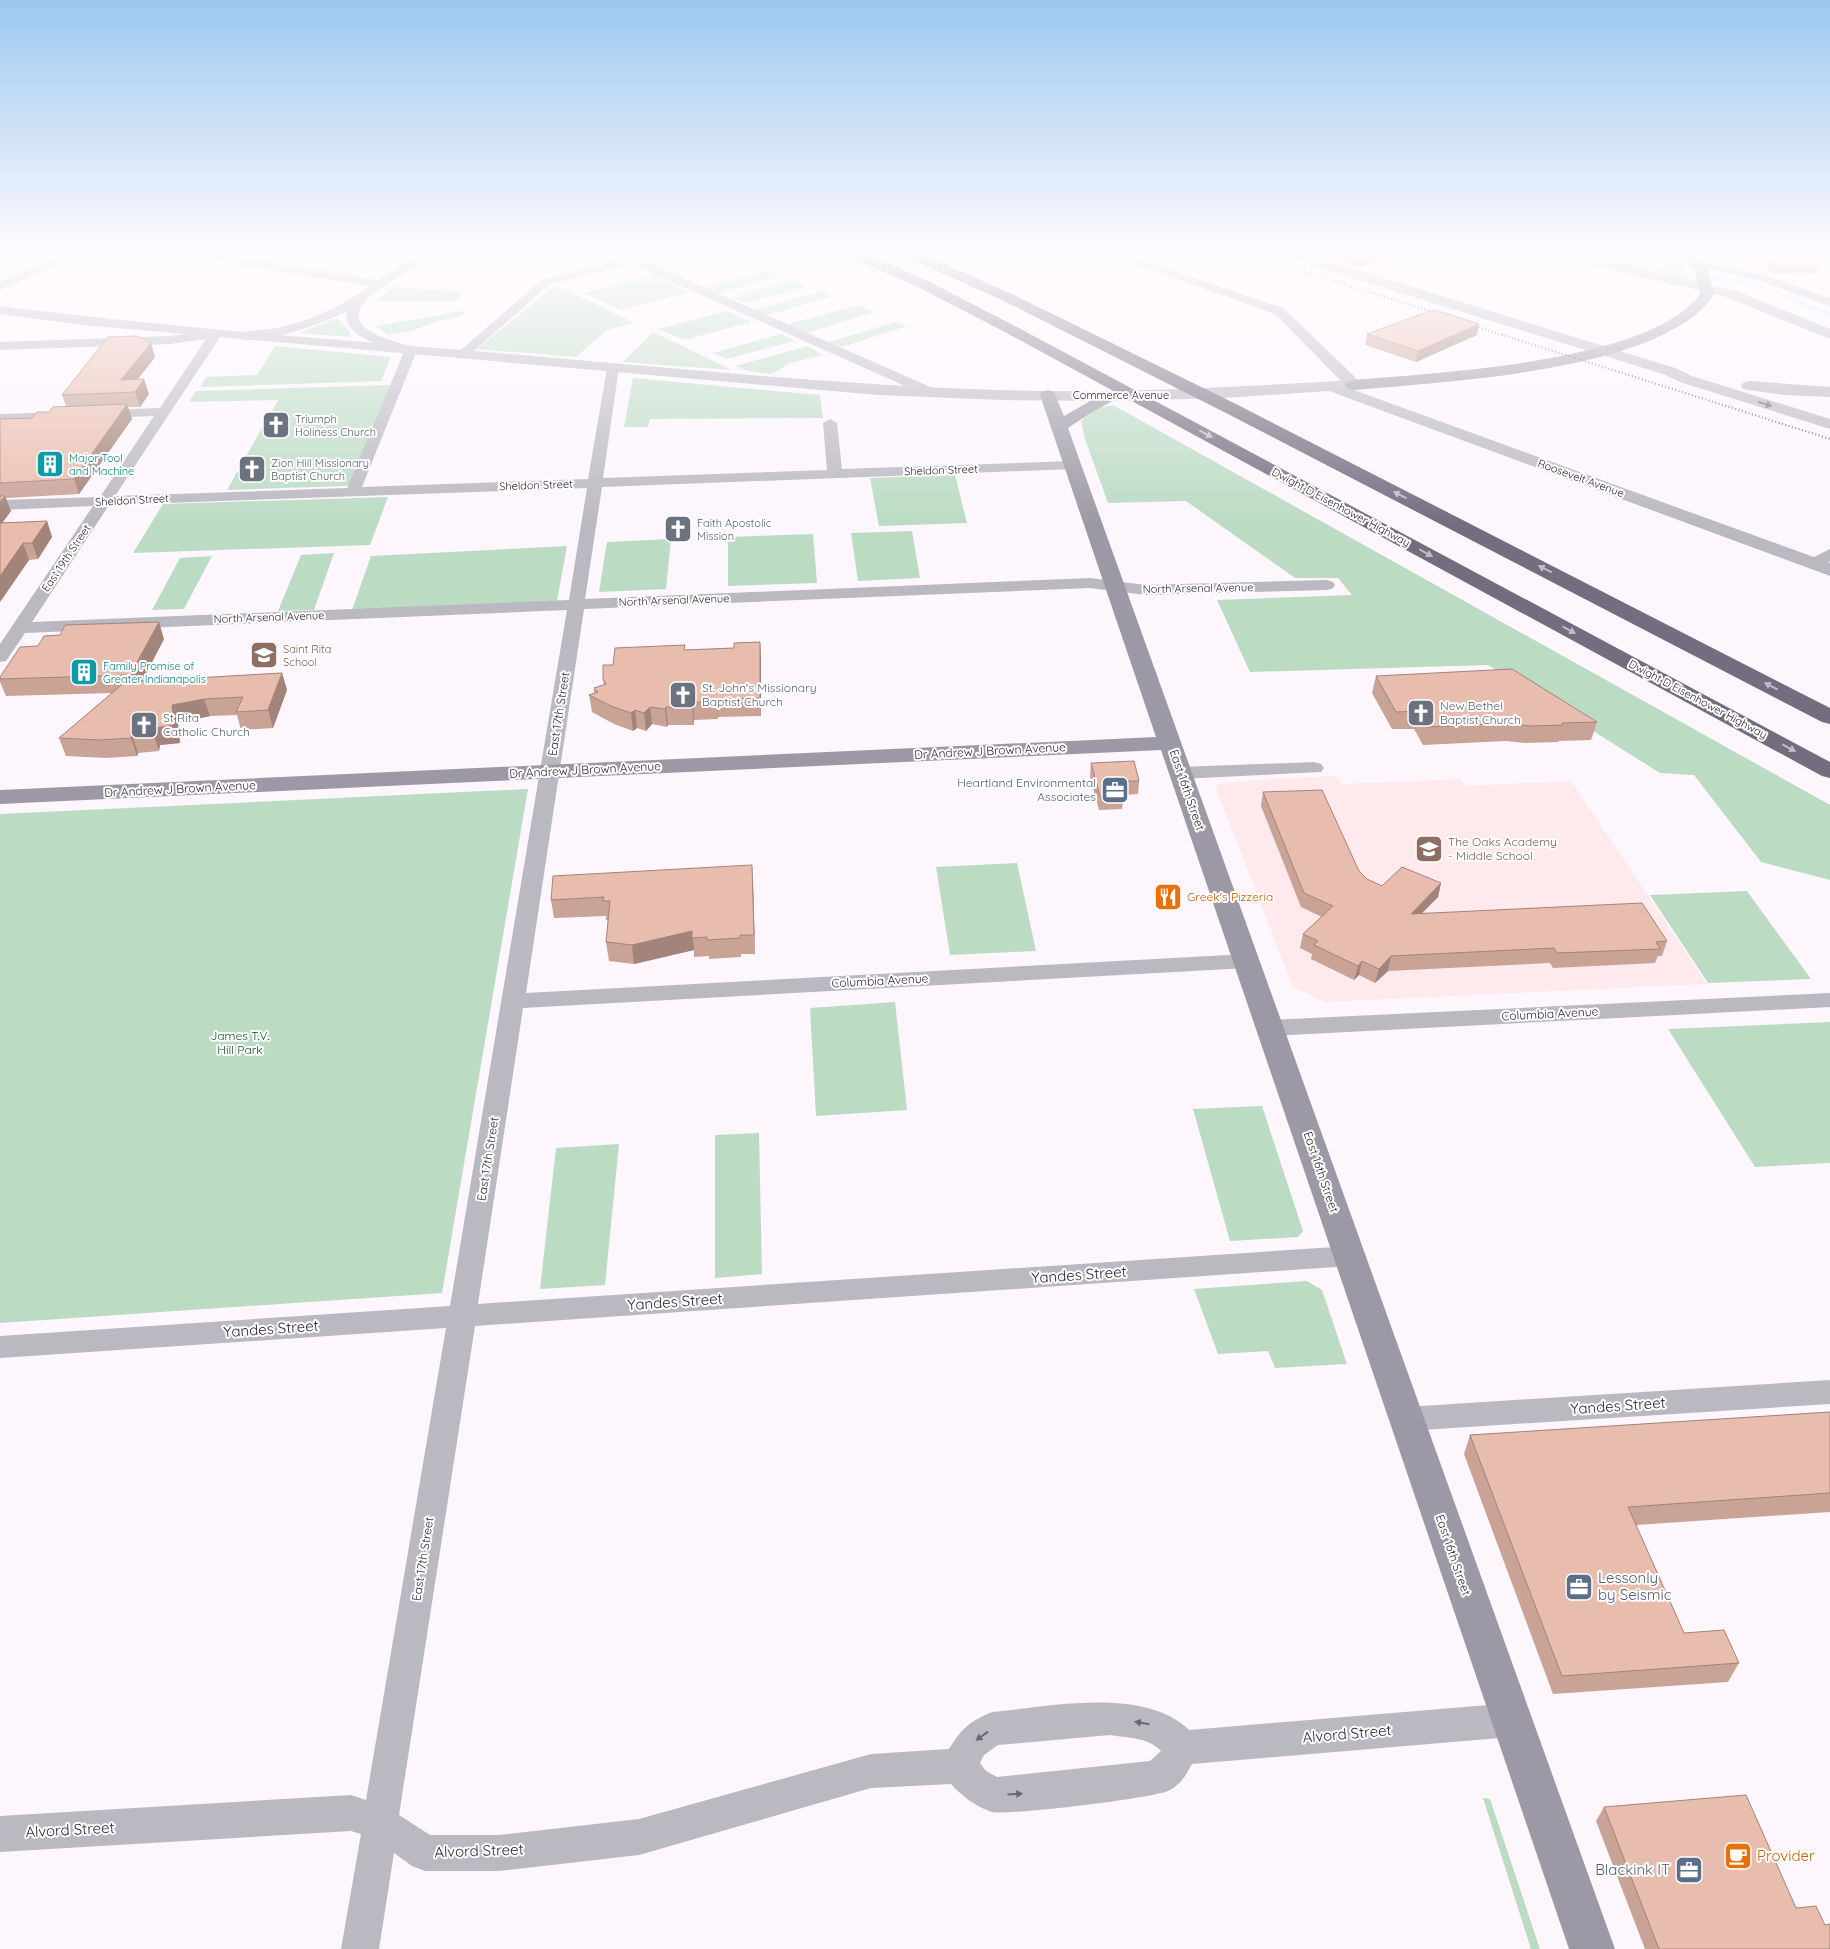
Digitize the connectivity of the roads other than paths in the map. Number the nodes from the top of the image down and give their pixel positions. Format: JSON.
{"nodes":[{"id":1,"x":115,"y":342,"type":"edge"},
{"id":2,"x":211,"y":342,"type":"edge"},
{"id":3,"x":315,"y":342,"type":"edge"},
{"id":4,"x":381,"y":342,"type":"edge"},
{"id":5,"x":476,"y":342,"type":"edge"},
{"id":6,"x":817,"y":342,"type":"edge"},
{"id":7,"x":1033,"y":342,"type":"edge"},
{"id":8,"x":1097,"y":342,"type":"edge"},
{"id":9,"x":1310,"y":342,"type":"edge"},
{"id":10,"x":1576,"y":342,"type":"edge"},
{"id":11,"x":1633,"y":342,"type":"edge"},
{"id":12,"x":0,"y":346,"type":"edge"},
{"id":13,"x":411,"y":350,"type":"junction"},
{"id":14,"x":1605,"y":351,"type":"junction"},
{"id":15,"x":461,"y":355,"type":"junction"},
{"id":16,"x":613,"y":368,"type":"junction"},
{"id":17,"x":1669,"y":371,"type":"junction"},
{"id":18,"x":1352,"y":385,"type":"junction"},
{"id":19,"x":1332,"y":387,"type":"junction"},
{"id":20,"x":930,"y":392,"type":"junction"},
{"id":21,"x":1824,"y":392,"type":"edge"},
{"id":22,"x":1048,"y":395,"type":"junction"},
{"id":23,"x":1110,"y":396,"type":"junction"},
{"id":24,"x":164,"y":412,"type":"junction"},
{"id":25,"x":0,"y":418,"type":"edge"},
{"id":26,"x":1811,"y":418,"type":"junction"},
{"id":27,"x":830,"y":423,"type":"dead end"},
{"id":28,"x":1830,"y":424,"type":"edge"},
{"id":29,"x":1060,"y":426,"type":"junction"},
{"id":30,"x":1073,"y":465,"type":"junction"},
{"id":31,"x":835,"y":474,"type":"junction"},
{"id":32,"x":596,"y":482,"type":"junction"},
{"id":33,"x":354,"y":491,"type":"junction"},
{"id":34,"x":105,"y":501,"type":"junction"},
{"id":35,"x":0,"y":505,"type":"edge"},
{"id":36,"x":1830,"y":554,"type":"edge"},
{"id":37,"x":1822,"y":566,"type":"edge"},
{"id":38,"x":1328,"y":584,"type":"dead end"},
{"id":39,"x":1116,"y":587,"type":"junction"},
{"id":40,"x":576,"y":604,"type":"junction"},
{"id":41,"x":20,"y":628,"type":"junction"},
{"id":42,"x":0,"y":657,"type":"edge"},
{"id":43,"x":1830,"y":717,"type":"edge"},
{"id":44,"x":1175,"y":758,"type":"junction"},
{"id":45,"x":1314,"y":768,"type":"dead end"},
{"id":46,"x":1830,"y":770,"type":"edge"},
{"id":47,"x":550,"y":771,"type":"junction"},
{"id":48,"x":0,"y":797,"type":"edge"},
{"id":49,"x":1247,"y":961,"type":"junction"},
{"id":50,"x":1830,"y":1000,"type":"edge"},
{"id":51,"x":513,"y":1001,"type":"junction"},
{"id":52,"x":1270,"y":1028,"type":"junction"},
{"id":53,"x":1350,"y":1256,"type":"junction"},
{"id":54,"x":462,"y":1316,"type":"junction"},
{"id":55,"x":0,"y":1347,"type":"edge"},
{"id":56,"x":1830,"y":1392,"type":"edge"},
{"id":57,"x":1406,"y":1419,"type":"junction"},
{"id":58,"x":1512,"y":1720,"type":"junction"},
{"id":59,"x":1182,"y":1748,"type":"junction"},
{"id":60,"x":959,"y":1766,"type":"junction"},
{"id":61,"x":380,"y":1824,"type":"junction"},
{"id":62,"x":0,"y":1834,"type":"edge"},
{"id":63,"x":360,"y":1949,"type":"edge"},
{"id":64,"x":1592,"y":1949,"type":"edge"}],
"edges":[{"from":1,"to":12,"type":"street"},
{"from":2,"to":24,"type":"street","name":"East 19th Street"},
{"from":3,"to":13,"type":"street"},
{"from":4,"to":13,"type":"street"},
{"from":5,"to":15,"type":"street"},
{"from":6,"to":20,"type":"street"},
{"from":7,"to":46,"type":"highway","name":"Dwight D Eisenhower Highway","one_way":true},
{"from":43,"to":8,"type":"highway","one_way":true},
{"from":9,"to":18,"type":"street"},
{"from":10,"to":14,"type":"street"},
{"from":11,"to":14,"type":"main road","name":"Commerce Avenue"},
{"from":13,"to":15,"type":"street"},
{"from":13,"to":33,"type":"street"},
{"from":14,"to":17,"type":"street"},
{"from":14,"to":18,"type":"main road","name":"Commerce Avenue"},
{"from":15,"to":16,"type":"street"},
{"from":16,"to":20,"type":"street"},
{"from":16,"to":32,"type":"street","name":"East 17th Street"},
{"from":17,"to":21,"type":"street"},
{"from":17,"to":26,"type":"street","one_way":true},
{"from":18,"to":19,"type":"street","name":"Commerce Avenue"},
{"from":19,"to":23,"type":"street","name":"Commerce Avenue"},
{"from":19,"to":37,"type":"street","name":"Roosevelt Avenue"},
{"from":20,"to":22,"type":"street"},
{"from":21,"to":26,"type":"street"},
{"from":22,"to":23,"type":"street","name":"Commerce Avenue"},
{"from":22,"to":29,"type":"main road","name":"East 16th Street"},
{"from":23,"to":29,"type":"main road"},
{"from":24,"to":25,"type":"street"},
{"from":24,"to":34,"type":"street","name":"East 19th Street"},
{"from":26,"to":28,"type":"street"},
{"from":27,"to":31,"type":"street"},
{"from":29,"to":30,"type":"main road","name":"East 16th Street"},
{"from":30,"to":31,"type":"street","name":"Sheldon Street"},
{"from":30,"to":39,"type":"main road","name":"East 16th Street"},
{"from":31,"to":32,"type":"street","name":"Sheldon Street"},
{"from":32,"to":33,"type":"street","name":"Sheldon Street"},
{"from":32,"to":40,"type":"street","name":"East 17th Street"},
{"from":33,"to":34,"type":"street","name":"Sheldon Street"},
{"from":34,"to":35,"type":"street","name":"Sheldon Street"},
{"from":34,"to":41,"type":"street","name":"East 19th Street"},
{"from":36,"to":37,"type":"street"},
{"from":38,"to":39,"type":"street","name":"North Arsenal Avenue"},
{"from":39,"to":40,"type":"street","name":"North Arsenal Avenue"},
{"from":39,"to":44,"type":"main road","name":"East 16th Street"},
{"from":40,"to":41,"type":"street","name":"North Arsenal Avenue"},
{"from":40,"to":47,"type":"street","name":"East 17th Street"},
{"from":41,"to":42,"type":"street","name":"East 19th Street"},
{"from":44,"to":45,"type":"street","name":"Dr Andrew J Brown Avenue"},
{"from":44,"to":47,"type":"main road","name":"Dr Andrew J Brown Avenue"},
{"from":44,"to":49,"type":"main road","name":"East 16th Street"},
{"from":47,"to":48,"type":"main road","name":"Dr Andrew J Brown Avenue"},
{"from":47,"to":51,"type":"street","name":"East 17th Street"},
{"from":49,"to":51,"type":"street","name":"Columbia Avenue"},
{"from":49,"to":52,"type":"main road","name":"East 16th Street"},
{"from":50,"to":52,"type":"street","name":"Columbia Avenue"},
{"from":51,"to":54,"type":"street","name":"East 17th Street"},
{"from":52,"to":53,"type":"main road","name":"East 16th Street"},
{"from":53,"to":54,"type":"street","name":"Yandes Street"},
{"from":53,"to":57,"type":"main road","name":"East 16th Street"},
{"from":54,"to":55,"type":"street","name":"Yandes Street"},
{"from":54,"to":61,"type":"street","name":"East 17th Street"},
{"from":56,"to":57,"type":"street","name":"Yandes Street"},
{"from":57,"to":58,"type":"main road","name":"East 16th Street"},
{"from":58,"to":59,"type":"street","name":"Alvord Street"},
{"from":58,"to":64,"type":"main road","name":"East 16th Street"},
{"from":60,"to":59,"type":"street","one_way":true},
{"from":59,"to":60,"type":"street","one_way":true},
{"from":60,"to":61,"type":"street","name":"Alvord Street"},
{"from":61,"to":62,"type":"street","name":"Alvord Street"},
{"from":61,"to":63,"type":"street","name":"East 17th Street"}]}
